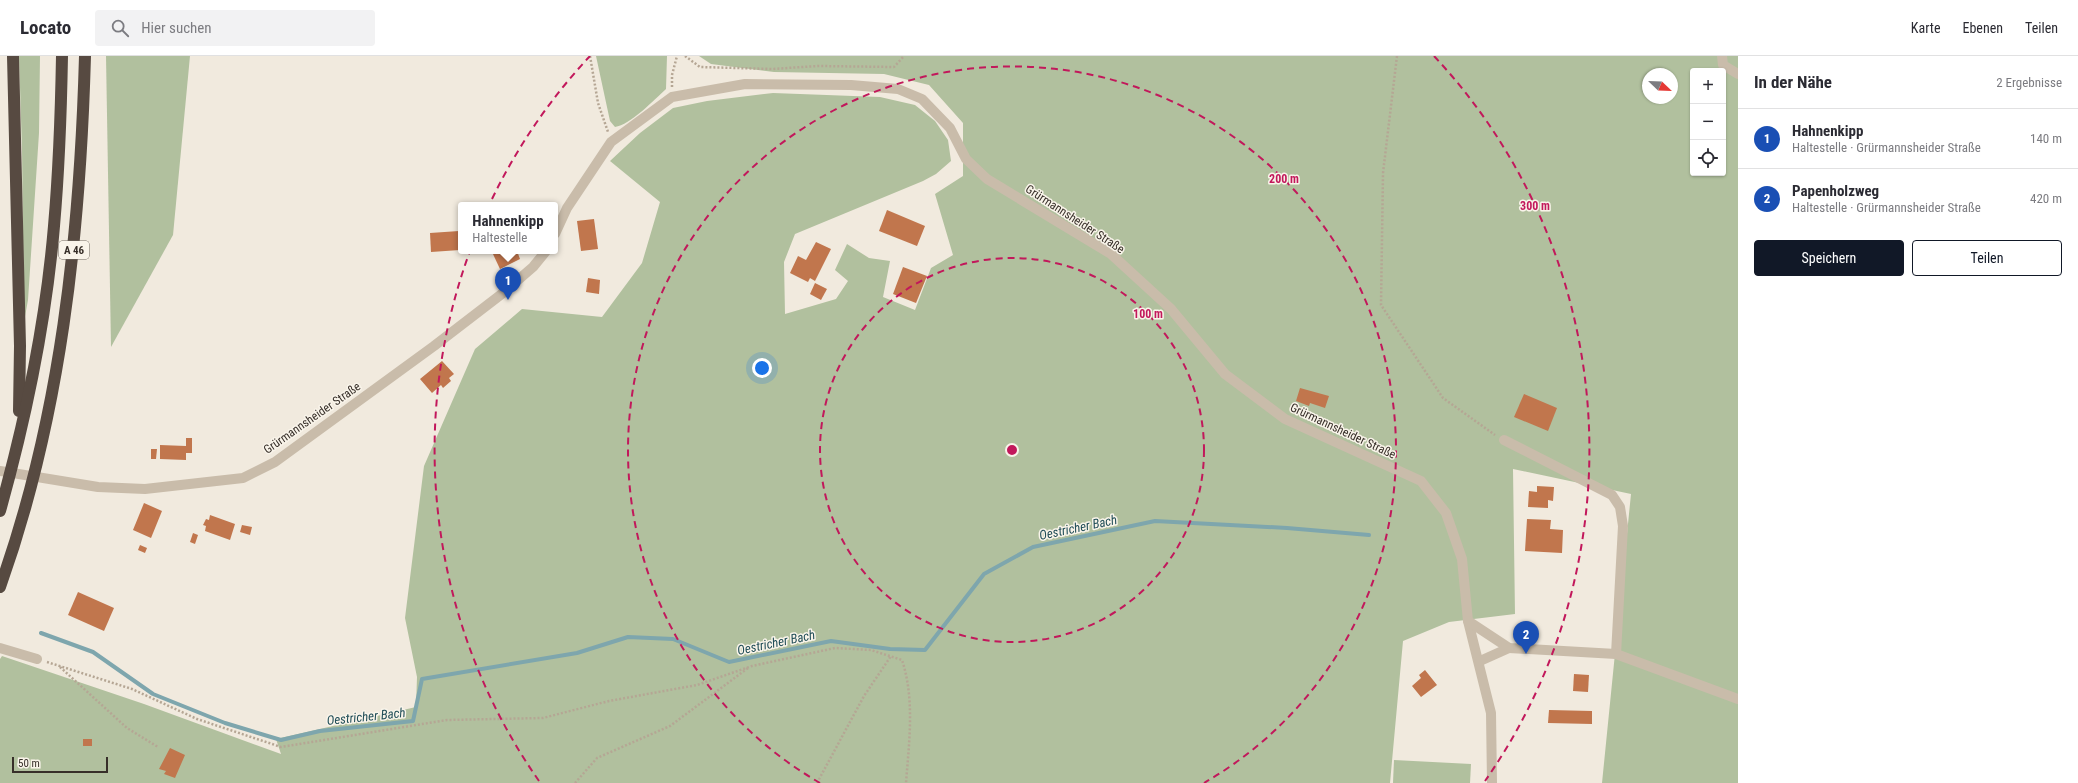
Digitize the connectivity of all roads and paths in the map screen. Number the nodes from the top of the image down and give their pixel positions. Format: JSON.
{"nodes":[{"id":1,"x":13,"y":56,"type":"edge"},
{"id":2,"x":62,"y":56,"type":"edge"},
{"id":3,"x":85,"y":56,"type":"edge"},
{"id":4,"x":590,"y":56,"type":"edge"},
{"id":5,"x":676,"y":56,"type":"edge"},
{"id":6,"x":685,"y":56,"type":"edge"},
{"id":7,"x":904,"y":56,"type":"edge"},
{"id":8,"x":1397,"y":56,"type":"edge"},
{"id":9,"x":1722,"y":56,"type":"edge"},
{"id":10,"x":1738,"y":74,"type":"edge"},
{"id":11,"x":672,"y":96,"type":"junction"},
{"id":12,"x":611,"y":142,"type":"junction"},
{"id":13,"x":558,"y":228,"type":"edge"},
{"id":14,"x":544,"y":254,"type":"edge"},
{"id":15,"x":18,"y":436,"type":"junction"},
{"id":16,"x":1504,"y":440,"type":"joint"},
{"id":17,"x":0,"y":471,"type":"edge"},
{"id":18,"x":0,"y":511,"type":"edge"},
{"id":19,"x":0,"y":586,"type":"edge"},
{"id":20,"x":1468,"y":621,"type":"junction"},
{"id":21,"x":0,"y":648,"type":"edge"},
{"id":22,"x":1509,"y":648,"type":"junction"},
{"id":23,"x":1616,"y":654,"type":"junction"},
{"id":24,"x":892,"y":656,"type":"junction"},
{"id":25,"x":37,"y":659,"type":"joint"},
{"id":26,"x":1480,"y":661,"type":"junction"},
{"id":27,"x":58,"y":666,"type":"junction"},
{"id":28,"x":752,"y":666,"type":"junction"},
{"id":29,"x":1738,"y":699,"type":"edge"},
{"id":30,"x":158,"y":747,"type":"dead end"},
{"id":31,"x":575,"y":783,"type":"edge"},
{"id":32,"x":817,"y":783,"type":"edge"},
{"id":33,"x":906,"y":783,"type":"edge"},
{"id":34,"x":1492,"y":783,"type":"edge"}],
"edges":[{"from":1,"to":15,"type":"highway"},
{"from":2,"to":15,"type":"highway","number":"A 46"},
{"from":3,"to":19,"type":"highway","number":"A 46"},
{"from":4,"to":12,"type":"path"},
{"from":5,"to":11,"type":"path"},
{"from":6,"to":7,"type":"path"},
{"from":8,"to":16,"type":"path"},
{"from":9,"to":10,"type":"street"},
{"from":11,"to":12,"type":"street","name":"Grürmannsheider Straße"},
{"from":11,"to":20,"type":"street","name":"Grürmannsheider Straße"},
{"from":12,"to":13,"type":"street","name":"Grürmannsheider Straße"},
{"from":14,"to":17,"type":"street","name":"Grürmannsheider Straße"},
{"from":15,"to":18,"type":"highway","number":"A 46"},
{"from":16,"to":23,"type":"street"},
{"from":20,"to":22,"type":"street"},
{"from":20,"to":26,"type":"street","name":"Grürmannsheider Straße"},
{"from":21,"to":25,"type":"street"},
{"from":22,"to":23,"type":"street"},
{"from":22,"to":26,"type":"street"},
{"from":23,"to":29,"type":"street"},
{"from":24,"to":28,"type":"path"},
{"from":24,"to":32,"type":"path"},
{"from":24,"to":33,"type":"path"},
{"from":25,"to":27,"type":"path"},
{"from":26,"to":34,"type":"street","name":"Grürmannsheider Straße"},
{"from":27,"to":28,"type":"path"},
{"from":27,"to":30,"type":"path"},
{"from":28,"to":31,"type":"path"}]}
